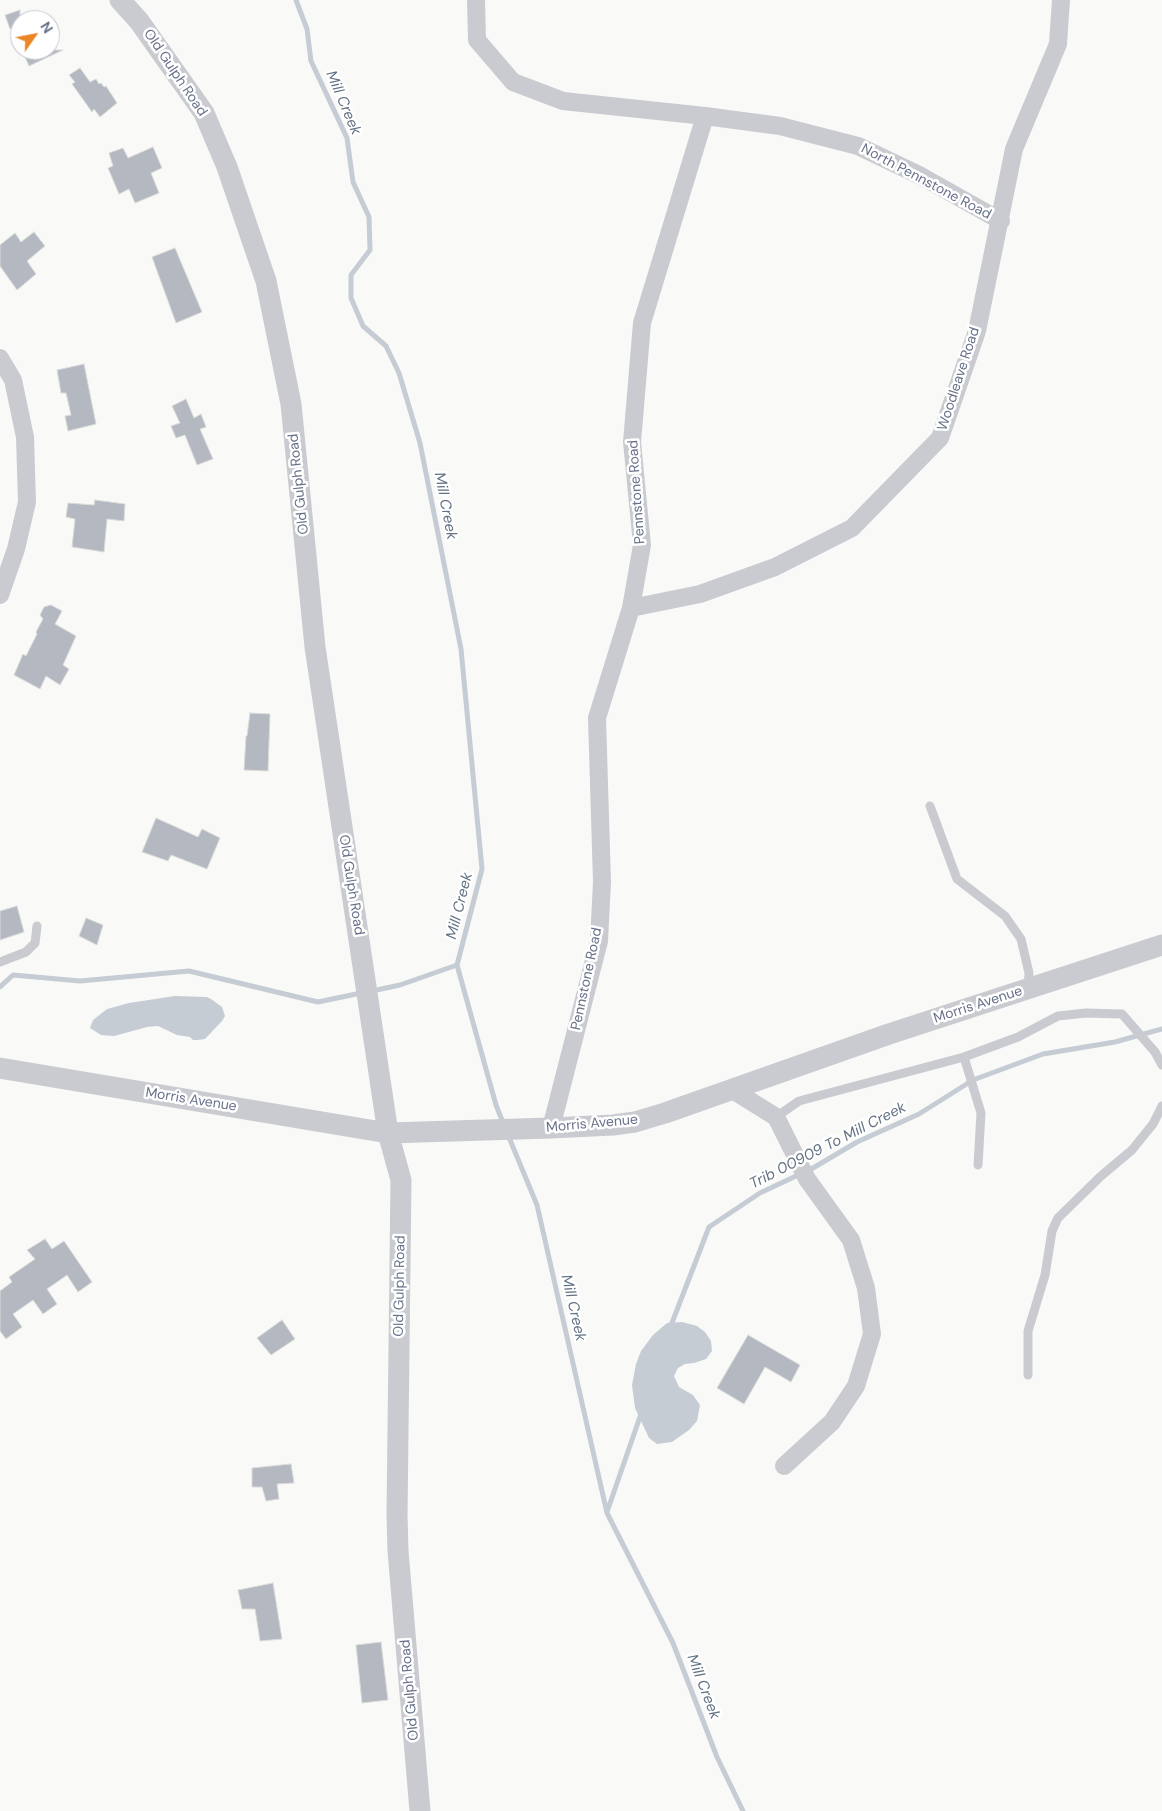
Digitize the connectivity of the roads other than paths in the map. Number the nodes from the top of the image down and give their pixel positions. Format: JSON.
{"nodes":[{"id":1,"x":120,"y":0,"type":"edge"},
{"id":2,"x":476,"y":0,"type":"edge"},
{"id":3,"x":1061,"y":0,"type":"edge"},
{"id":4,"x":705,"y":116,"type":"junction"},
{"id":5,"x":1001,"y":221,"type":"junction"},
{"id":6,"x":0,"y":358,"type":"edge"},
{"id":7,"x":0,"y":595,"type":"edge"},
{"id":8,"x":631,"y":608,"type":"junction"},
{"id":9,"x":930,"y":806,"type":"dead end"},
{"id":10,"x":37,"y":926,"type":"dead end"},
{"id":11,"x":1162,"y":946,"type":"edge"},
{"id":12,"x":0,"y":962,"type":"edge"},
{"id":13,"x":1028,"y":989,"type":"junction"},
{"id":14,"x":964,"y":1057,"type":"junction"},
{"id":15,"x":1162,"y":1065,"type":"edge"},
{"id":16,"x":0,"y":1068,"type":"edge"},
{"id":17,"x":731,"y":1089,"type":"junction"},
{"id":18,"x":1162,"y":1106,"type":"edge"},
{"id":19,"x":776,"y":1118,"type":"junction"},
{"id":20,"x":551,"y":1128,"type":"junction"},
{"id":21,"x":388,"y":1133,"type":"junction"},
{"id":22,"x":978,"y":1165,"type":"dead end"},
{"id":23,"x":1028,"y":1375,"type":"dead end"},
{"id":24,"x":784,"y":1466,"type":"dead end"},
{"id":25,"x":420,"y":1811,"type":"edge"}],
"edges":[{"from":1,"to":21,"type":"street","name":"Old Gulph Road"},
{"from":2,"to":4,"type":"street"},
{"from":3,"to":5,"type":"street","name":"Woodleave Road"},
{"from":4,"to":5,"type":"street","name":"North Pennstone Road"},
{"from":4,"to":8,"type":"street","name":"Pennstone Road"},
{"from":5,"to":8,"type":"street","name":"Woodleave Road"},
{"from":6,"to":7,"type":"street"},
{"from":8,"to":20,"type":"street","name":"Pennstone Road"},
{"from":9,"to":13,"type":"lane"},
{"from":10,"to":12,"type":"lane"},
{"from":11,"to":13,"type":"street","name":"Morris Avenue"},
{"from":13,"to":17,"type":"street","name":"Morris Avenue"},
{"from":14,"to":15,"type":"lane"},
{"from":14,"to":19,"type":"lane"},
{"from":14,"to":22,"type":"lane"},
{"from":16,"to":21,"type":"street","name":"Morris Avenue"},
{"from":17,"to":19,"type":"street"},
{"from":17,"to":20,"type":"street","name":"Morris Avenue"},
{"from":18,"to":23,"type":"lane"},
{"from":19,"to":24,"type":"street"},
{"from":20,"to":21,"type":"street","name":"Morris Avenue"},
{"from":21,"to":25,"type":"street","name":"Old Gulph Road"}]}
